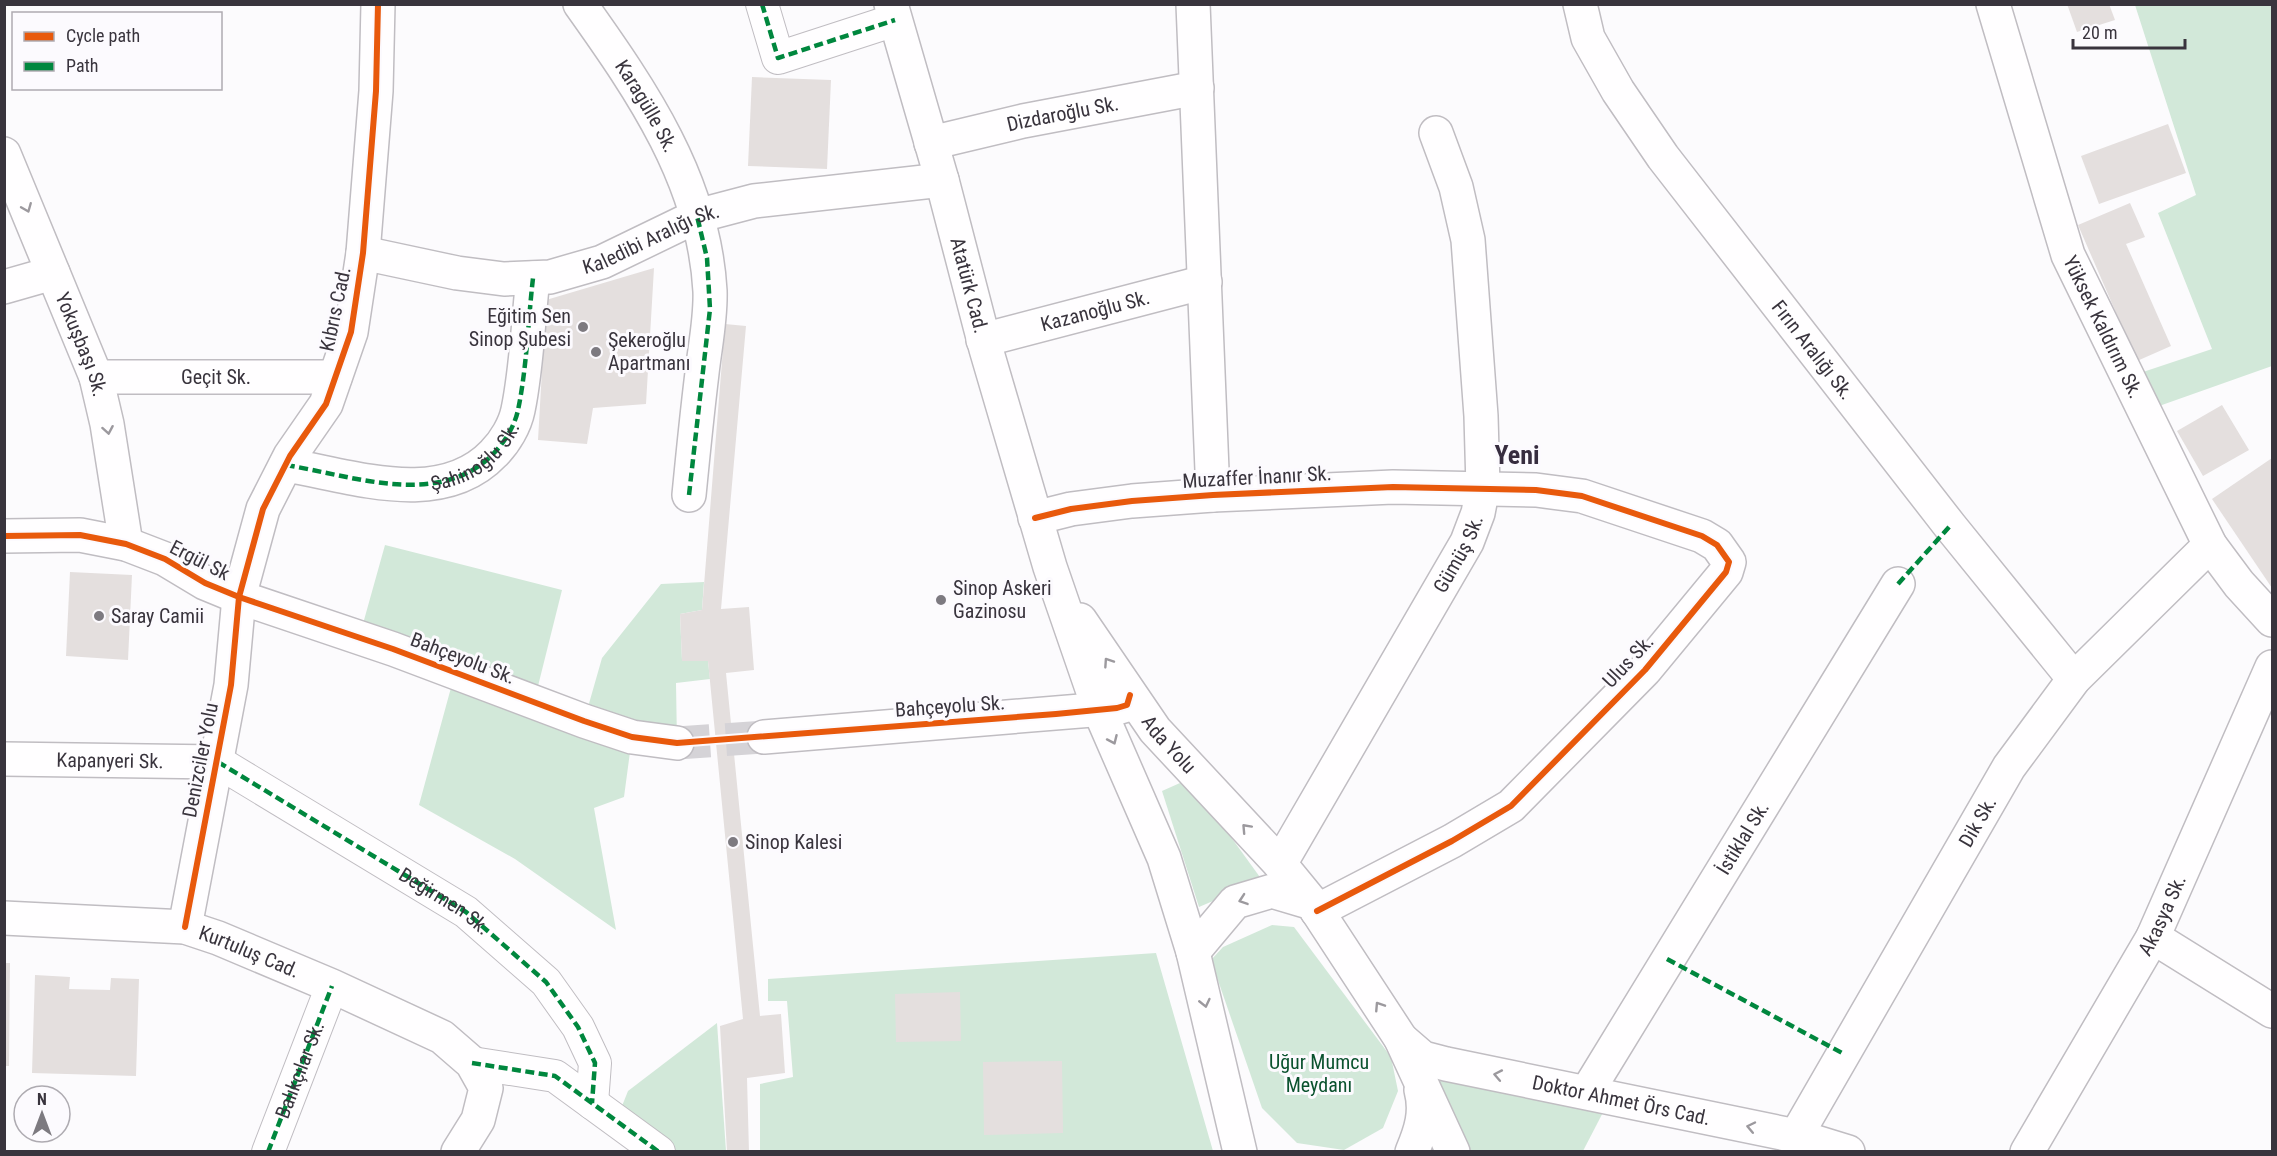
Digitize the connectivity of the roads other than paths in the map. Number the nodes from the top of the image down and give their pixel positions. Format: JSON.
{"nodes":[{"id":1,"x":378,"y":4,"type":"edge"},
{"id":2,"x":580,"y":4,"type":"edge"},
{"id":3,"x":762,"y":4,"type":"edge"},
{"id":4,"x":1193,"y":4,"type":"edge"},
{"id":5,"x":1580,"y":4,"type":"edge"},
{"id":6,"x":1993,"y":4,"type":"edge"},
{"id":7,"x":893,"y":12,"type":"edge"},
{"id":8,"x":1197,"y":88,"type":"junction"},
{"id":9,"x":1436,"y":133,"type":"dead end"},
{"id":10,"x":931,"y":143,"type":"junction"},
{"id":11,"x":4,"y":154,"type":"edge"},
{"id":12,"x":942,"y":180,"type":"junction"},
{"id":13,"x":697,"y":216,"type":"junction"},
{"id":14,"x":363,"y":253,"type":"junction"},
{"id":15,"x":54,"y":273,"type":"junction"},
{"id":16,"x":533,"y":278,"type":"junction"},
{"id":17,"x":1204,"y":282,"type":"junction"},
{"id":18,"x":4,"y":287,"type":"edge"},
{"id":19,"x":983,"y":340,"type":"junction"},
{"id":20,"x":96,"y":377,"type":"junction"},
{"id":21,"x":335,"y":377,"type":"junction"},
{"id":22,"x":286,"y":465,"type":"junction"},
{"id":23,"x":1483,"y":486,"type":"junction"},
{"id":24,"x":689,"y":495,"type":"dead end"},
{"id":25,"x":1213,"y":495,"type":"junction"},
{"id":26,"x":1035,"y":518,"type":"junction"},
{"id":27,"x":4,"y":536,"type":"edge"},
{"id":28,"x":126,"y":544,"type":"junction"},
{"id":29,"x":2210,"y":545,"type":"junction"},
{"id":30,"x":1050,"y":567,"type":"junction"},
{"id":31,"x":1898,"y":584,"type":"dead end"},
{"id":32,"x":240,"y":597,"type":"junction"},
{"id":33,"x":2272,"y":620,"type":"edge"},
{"id":34,"x":2272,"y":667,"type":"edge"},
{"id":35,"x":2074,"y":679,"type":"junction"},
{"id":36,"x":1130,"y":695,"type":"junction"},
{"id":37,"x":1099,"y":709,"type":"junction"},
{"id":38,"x":764,"y":737,"type":"tunnel mouth"},
{"id":39,"x":677,"y":743,"type":"tunnel mouth"},
{"id":40,"x":4,"y":759,"type":"edge"},
{"id":41,"x":218,"y":762,"type":"junction"},
{"id":42,"x":1280,"y":864,"type":"junction"},
{"id":43,"x":1314,"y":907,"type":"junction"},
{"id":44,"x":4,"y":918,"type":"edge"},
{"id":45,"x":185,"y":927,"type":"junction"},
{"id":46,"x":2153,"y":937,"type":"junction"},
{"id":47,"x":1193,"y":952,"type":"junction"},
{"id":48,"x":332,"y":986,"type":"junction"},
{"id":49,"x":2272,"y":1011,"type":"edge"},
{"id":50,"x":1401,"y":1039,"type":"junction"},
{"id":51,"x":472,"y":1062,"type":"junction"},
{"id":52,"x":1417,"y":1072,"type":"junction"},
{"id":53,"x":1587,"y":1092,"type":"junction"},
{"id":54,"x":592,"y":1103,"type":"junction"},
{"id":55,"x":1796,"y":1137,"type":"junction"},
{"id":56,"x":268,"y":1152,"type":"edge"},
{"id":57,"x":459,"y":1152,"type":"edge"},
{"id":58,"x":659,"y":1152,"type":"edge"},
{"id":59,"x":1240,"y":1152,"type":"edge"},
{"id":60,"x":1412,"y":1152,"type":"edge"},
{"id":61,"x":1453,"y":1152,"type":"edge"},
{"id":62,"x":1848,"y":1152,"type":"edge"},
{"id":63,"x":2027,"y":1152,"type":"edge"}],
"edges":[{"from":1,"to":14,"type":"street","name":"Kıbrıs Cad."},
{"from":2,"to":13,"type":"street","name":"Karagülle Sk."},
{"from":3,"to":7,"type":"street"},
{"from":4,"to":8,"type":"street"},
{"from":5,"to":35,"type":"street","name":"Fırın Aralığı Sk."},
{"from":6,"to":29,"type":"street","name":"Yüksek Kaldırım Sk."},
{"from":7,"to":10,"type":"street","name":"Atatürk Cad."},
{"from":8,"to":10,"type":"street","name":"Dizdaroğlu Sk."},
{"from":8,"to":17,"type":"street"},
{"from":9,"to":23,"type":"street","name":"Gümüş Sk."},
{"from":10,"to":12,"type":"street","name":"Atatürk Cad."},
{"from":11,"to":15,"type":"street","name":"Yokuşbaşı Sk.","one_way":true},
{"from":12,"to":13,"type":"street","name":"Kaledibi Aralığı Sk."},
{"from":12,"to":19,"type":"street","name":"Atatürk Cad."},
{"from":13,"to":16,"type":"street","name":"Kaledibi Aralığı Sk."},
{"from":13,"to":24,"type":"street","name":"Karagülle Sk."},
{"from":14,"to":16,"type":"street","name":"Kaledibi Aralığı Sk."},
{"from":14,"to":21,"type":"street","name":"Kıbrıs Cad."},
{"from":15,"to":18,"type":"street"},
{"from":15,"to":20,"type":"street","name":"Yokuşbaşı Sk."},
{"from":16,"to":22,"type":"street","name":"Şahinoğlu Sk."},
{"from":17,"to":19,"type":"street","name":"Kazanoğlu Sk."},
{"from":17,"to":25,"type":"street"},
{"from":19,"to":26,"type":"street","name":"Atatürk Cad."},
{"from":20,"to":21,"type":"street","name":"Geçit Sk."},
{"from":20,"to":28,"type":"street","name":"Yokuşbaşı Sk.","one_way":true},
{"from":21,"to":22,"type":"street","name":"Kıbrıs Cad."},
{"from":22,"to":32,"type":"street","name":"Kıbrıs Cad."},
{"from":23,"to":25,"type":"street","name":"Muzaffer İnanır Sk."},
{"from":23,"to":42,"type":"street","name":"Gümüş Sk."},
{"from":23,"to":43,"type":"street","name":"Ulus Sk."},
{"from":25,"to":26,"type":"street","name":"Muzaffer İnanır Sk."},
{"from":26,"to":30,"type":"street","name":"Atatürk Cad."},
{"from":27,"to":28,"type":"street","name":"Ergül Sk"},
{"from":28,"to":32,"type":"street","name":"Ergül Sk"},
{"from":29,"to":33,"type":"street","name":"Yüksek Kaldırım Sk."},
{"from":29,"to":35,"type":"street","name":"Dik Sk."},
{"from":36,"to":30,"type":"street","name":"Ada Yolu","one_way":true},
{"from":30,"to":37,"type":"street"},
{"from":31,"to":53,"type":"street","name":"İstiklal Sk."},
{"from":32,"to":39,"type":"street","name":"Bahçeyolu Sk."},
{"from":32,"to":41,"type":"street","name":"Denizciler Yolu"},
{"from":34,"to":46,"type":"street","name":"Akasya Sk."},
{"from":35,"to":55,"type":"street","name":"Dik Sk."},
{"from":36,"to":37,"type":"street","name":"Bahçeyolu Sk."},
{"from":42,"to":36,"type":"street","name":"Ada Yolu","one_way":true},
{"from":37,"to":38,"type":"street","name":"Bahçeyolu Sk."},
{"from":37,"to":47,"type":"street","one_way":true},
{"from":40,"to":41,"type":"street","name":"Kapanyeri Sk."},
{"from":41,"to":45,"type":"street","name":"Denizciler Yolu"},
{"from":41,"to":54,"type":"street","name":"Değirmen Sk."},
{"from":42,"to":43,"type":"street","name":"Ada Yolu"},
{"from":43,"to":47,"type":"street","one_way":true},
{"from":50,"to":43,"type":"street","name":"Ada Yolu","one_way":true},
{"from":44,"to":45,"type":"street","name":"Kurtuluş Cad."},
{"from":45,"to":48,"type":"street","name":"Kurtuluş Cad."},
{"from":46,"to":49,"type":"street"},
{"from":46,"to":63,"type":"street","name":"Akasya Sk."},
{"from":47,"to":59,"type":"street","one_way":true},
{"from":48,"to":51,"type":"street","name":"Kurtuluş Cad."},
{"from":48,"to":56,"type":"street","name":"Balıkçılar Sk."},
{"from":50,"to":52,"type":"street"},
{"from":53,"to":50,"type":"street","name":"Doktor Ahmet Örs Cad.","one_way":true},
{"from":51,"to":54,"type":"street"},
{"from":51,"to":57,"type":"street"},
{"from":52,"to":60,"type":"street"},
{"from":52,"to":61,"type":"street"},
{"from":55,"to":53,"type":"street","name":"Doktor Ahmet Örs Cad.","one_way":true},
{"from":54,"to":58,"type":"street"},
{"from":55,"to":62,"type":"street","name":"Doktor Ahmet Örs Cad."}]}
